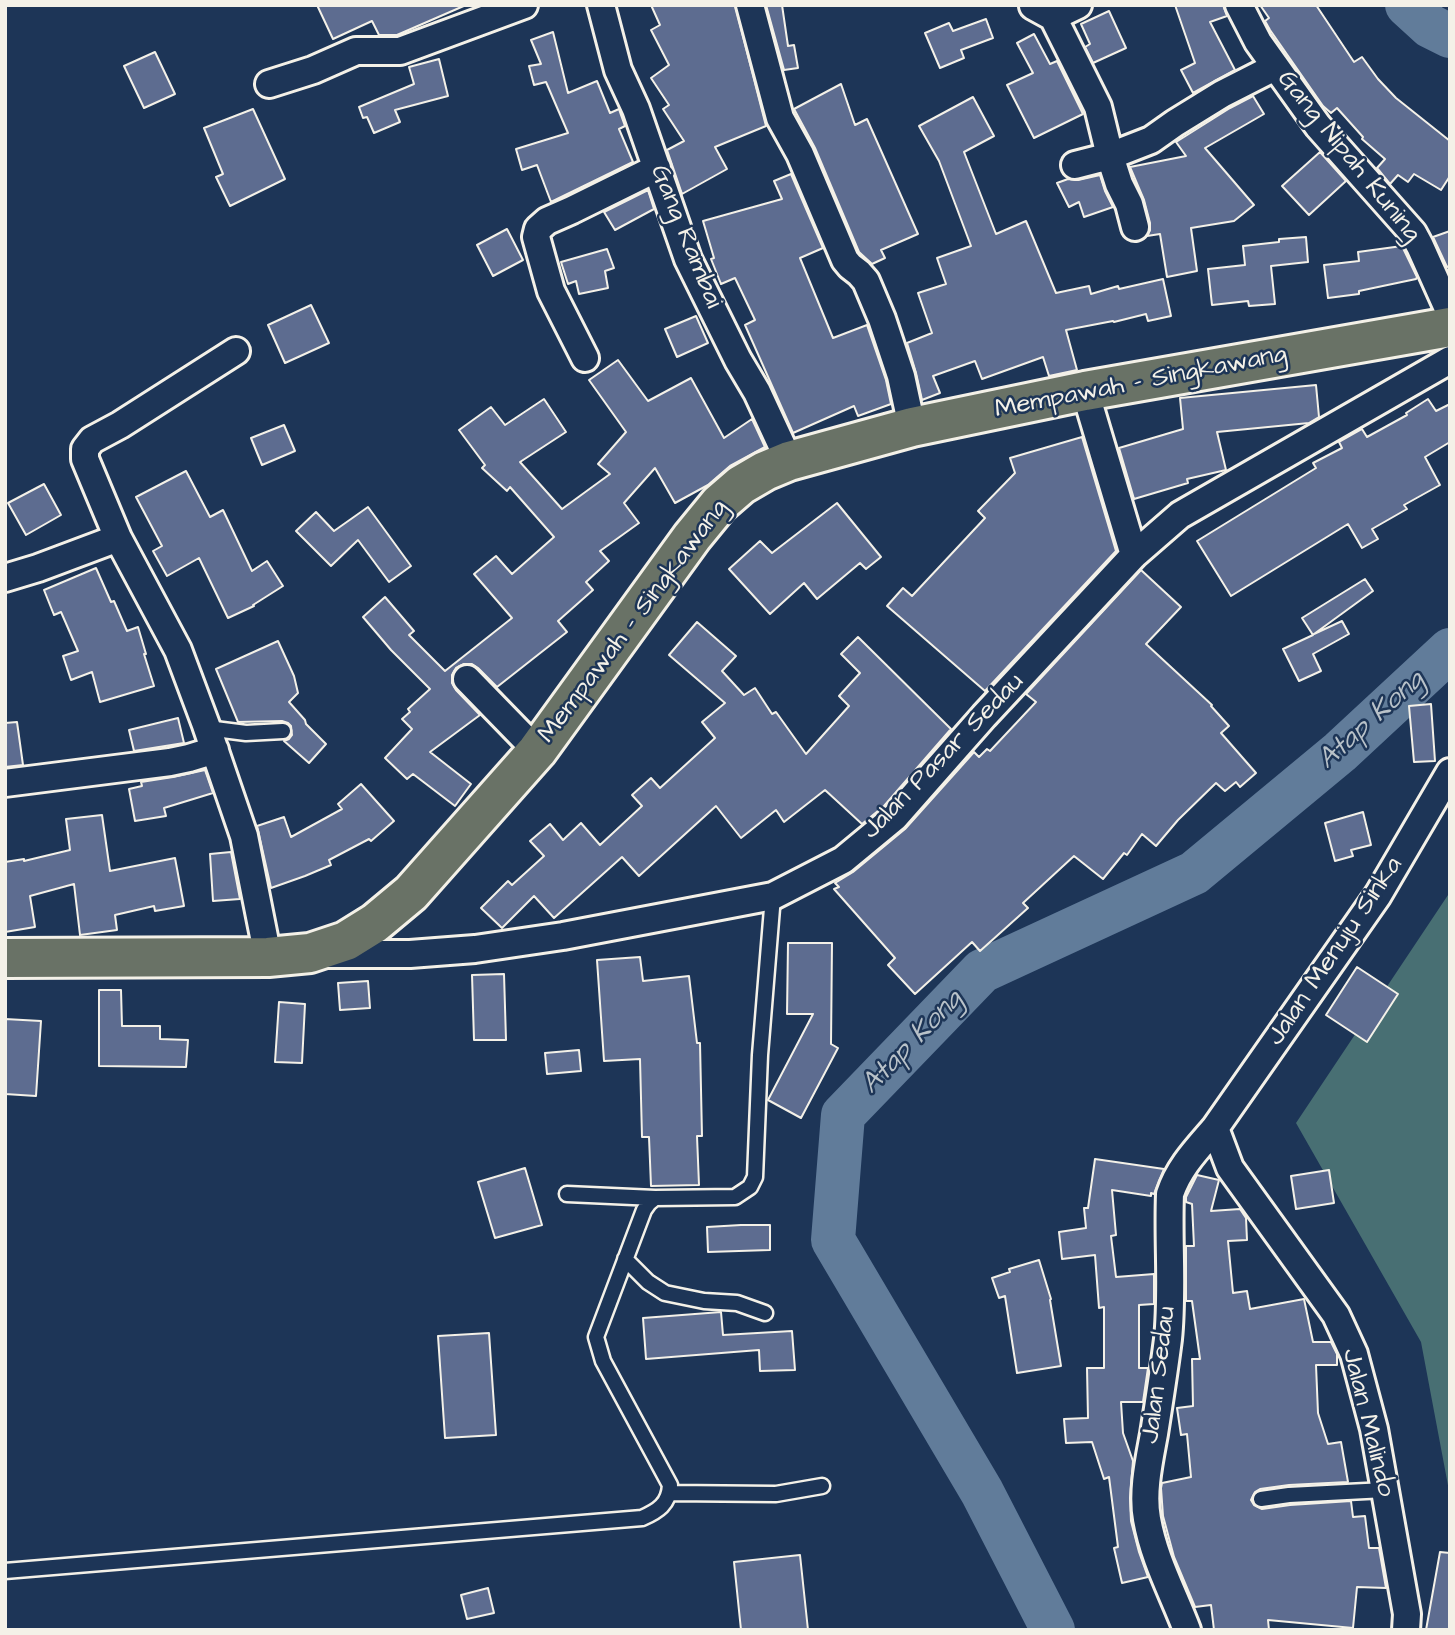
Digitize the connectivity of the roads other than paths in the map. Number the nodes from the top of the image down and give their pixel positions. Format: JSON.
{"nodes":[{"id":1,"x":524,"y":5,"type":"edge"},
{"id":2,"x":601,"y":5,"type":"edge"},
{"id":3,"x":750,"y":5,"type":"edge"},
{"id":4,"x":1078,"y":5,"type":"edge"},
{"id":5,"x":1239,"y":5,"type":"edge"},
{"id":6,"x":1043,"y":11,"type":"edge"},
{"id":7,"x":1275,"y":66,"type":"junction"},
{"id":8,"x":269,"y":85,"type":"dead end"},
{"id":9,"x":1110,"y":156,"type":"junction"},
{"id":10,"x":1075,"y":165,"type":"dead end"},
{"id":11,"x":657,"y":168,"type":"junction"},
{"id":12,"x":1135,"y":227,"type":"dead end"},
{"id":13,"x":1450,"y":313,"type":"edge"},
{"id":14,"x":1450,"y":327,"type":"edge"},
{"id":15,"x":236,"y":351,"type":"dead end"},
{"id":16,"x":585,"y":358,"type":"dead end"},
{"id":17,"x":1450,"y":360,"type":"edge"},
{"id":18,"x":1086,"y":391,"type":"junction"},
{"id":19,"x":912,"y":427,"type":"junction"},
{"id":20,"x":789,"y":461,"type":"junction"},
{"id":21,"x":118,"y":538,"type":"junction"},
{"id":22,"x":1134,"y":555,"type":"junction"},
{"id":23,"x":5,"y":578,"type":"edge"},
{"id":24,"x":467,"y":679,"type":"dead end"},
{"id":25,"x":283,"y":731,"type":"dead end"},
{"id":26,"x":211,"y":739,"type":"junction"},
{"id":27,"x":537,"y":751,"type":"junction"},
{"id":28,"x":1450,"y":772,"type":"edge"},
{"id":29,"x":5,"y":783,"type":"edge"},
{"id":30,"x":774,"y":896,"type":"junction"},
{"id":31,"x":310,"y":953,"type":"junction"},
{"id":32,"x":268,"y":957,"type":"junction"},
{"id":33,"x":5,"y":958,"type":"edge"},
{"id":34,"x":1216,"y":1128,"type":"junction"},
{"id":35,"x":566,"y":1194,"type":"dead end"},
{"id":36,"x":655,"y":1198,"type":"junction"},
{"id":37,"x":625,"y":1259,"type":"junction"},
{"id":38,"x":765,"y":1312,"type":"dead end"},
{"id":39,"x":822,"y":1486,"type":"dead end"},
{"id":40,"x":1385,"y":1490,"type":"junction"},
{"id":41,"x":670,"y":1493,"type":"junction"},
{"id":42,"x":1261,"y":1499,"type":"dead end"},
{"id":43,"x":5,"y":1571,"type":"edge"},
{"id":44,"x":1187,"y":1630,"type":"edge"},
{"id":45,"x":1406,"y":1630,"type":"edge"}],
"edges":[{"from":1,"to":8,"type":"street"},
{"from":2,"to":11,"type":"street","name":"Gang Rambai"},
{"from":3,"to":19,"type":"street"},
{"from":4,"to":6,"type":"street"},
{"from":5,"to":7,"type":"street","name":"Gang Nipah Kuning"},
{"from":6,"to":9,"type":"street"},
{"from":7,"to":9,"type":"street"},
{"from":7,"to":13,"type":"street","name":"Gang Nipah Kuning"},
{"from":9,"to":10,"type":"street"},
{"from":9,"to":12,"type":"street"},
{"from":11,"to":16,"type":"street"},
{"from":11,"to":20,"type":"street","name":"Gang Rambai"},
{"from":14,"to":18,"type":"highway","name":"Mempawah - Singkawang"},
{"from":15,"to":21,"type":"street"},
{"from":17,"to":22,"type":"street","name":"Jalan Pasar Sedau"},
{"from":18,"to":19,"type":"highway","name":"Mempawah - Singkawang"},
{"from":18,"to":22,"type":"street"},
{"from":19,"to":20,"type":"highway","name":"Mempawah - Singkawang"},
{"from":20,"to":27,"type":"highway","name":"Mempawah - Singkawang"},
{"from":21,"to":23,"type":"street"},
{"from":21,"to":26,"type":"street"},
{"from":22,"to":30,"type":"street","name":"Jalan Pasar Sedau"},
{"from":24,"to":27,"type":"street"},
{"from":25,"to":26,"type":"lane"},
{"from":26,"to":29,"type":"street"},
{"from":26,"to":32,"type":"street"},
{"from":27,"to":31,"type":"highway","name":"Mempawah - Singkawang"},
{"from":28,"to":34,"type":"street","name":"Jalan Menuju Sinka"},
{"from":30,"to":31,"type":"street","name":"Jalan Pasar Sedau"},
{"from":30,"to":36,"type":"lane"},
{"from":31,"to":32,"type":"highway","name":"Mempawah - Singkawang"},
{"from":32,"to":33,"type":"highway","name":"Mempawah - Singkawang"},
{"from":34,"to":40,"type":"street","name":"Jalan Malindo"},
{"from":34,"to":44,"type":"street","name":"Jalan Sedau"},
{"from":35,"to":36,"type":"lane"},
{"from":36,"to":37,"type":"lane"},
{"from":37,"to":38,"type":"lane"},
{"from":37,"to":41,"type":"lane"},
{"from":39,"to":41,"type":"lane"},
{"from":40,"to":42,"type":"lane"},
{"from":40,"to":45,"type":"street","name":"Jalan Malindo"},
{"from":41,"to":43,"type":"lane"}]}
